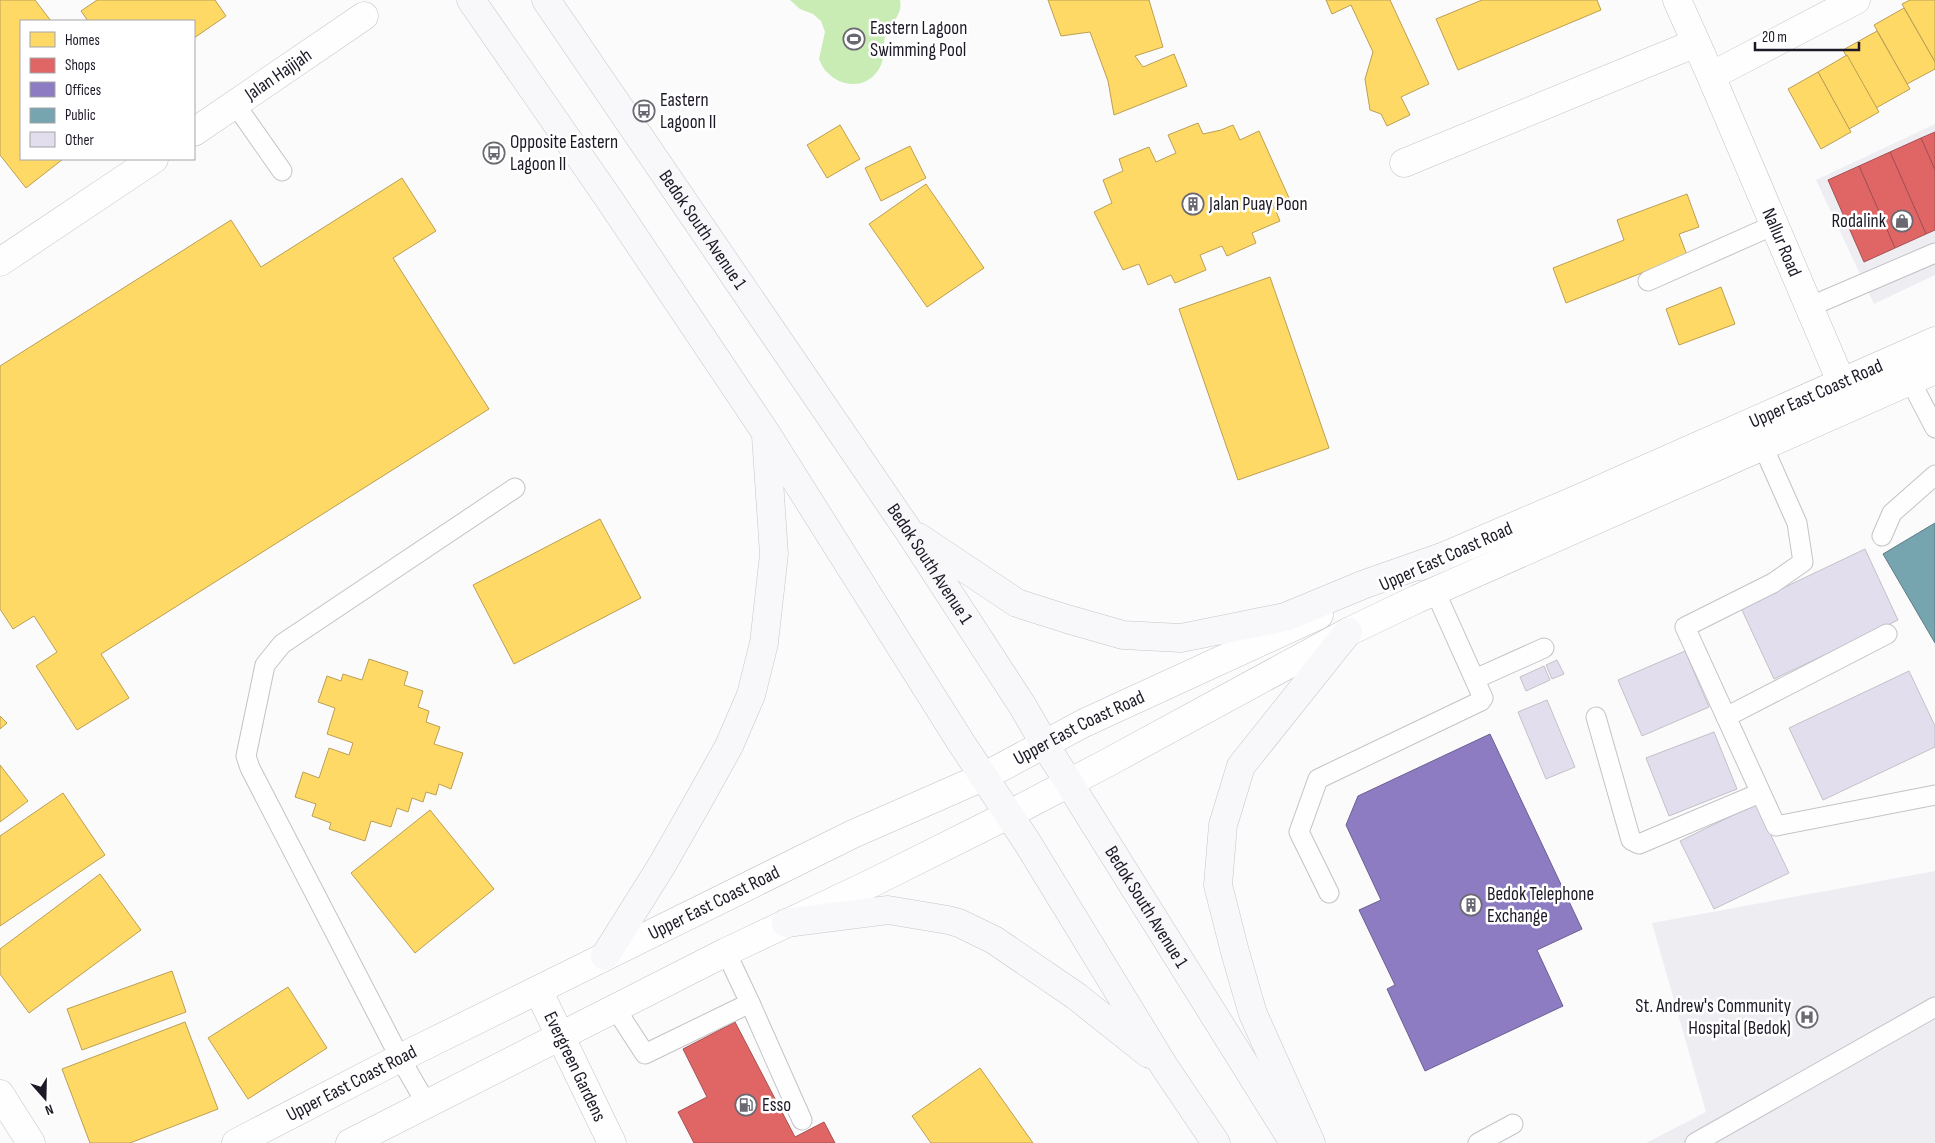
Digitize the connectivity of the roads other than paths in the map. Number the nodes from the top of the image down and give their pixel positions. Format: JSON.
{"nodes":[{"id":1,"x":471,"y":0,"type":"edge"},
{"id":2,"x":546,"y":0,"type":"edge"},
{"id":3,"x":1677,"y":0,"type":"edge"},
{"id":4,"x":1856,"y":0,"type":"edge"},
{"id":5,"x":364,"y":16,"type":"dead end"},
{"id":6,"x":1696,"y":43,"type":"junction"},
{"id":7,"x":1711,"y":76,"type":"junction"},
{"id":8,"x":235,"y":104,"type":"junction"},
{"id":9,"x":195,"y":131,"type":"edge"},
{"id":10,"x":153,"y":160,"type":"edge"},
{"id":11,"x":1404,"y":163,"type":"dead end"},
{"id":12,"x":282,"y":171,"type":"dead end"},
{"id":13,"x":1774,"y":225,"type":"junction"},
{"id":14,"x":1935,"y":253,"type":"edge"},
{"id":15,"x":0,"y":262,"type":"edge"},
{"id":16,"x":1648,"y":280,"type":"dead end"},
{"id":17,"x":1809,"y":307,"type":"junction"},
{"id":18,"x":1935,"y":341,"type":"edge"},
{"id":19,"x":1923,"y":376,"type":"edge"},
{"id":20,"x":1842,"y":383,"type":"junction"},
{"id":21,"x":1852,"y":408,"type":"junction"},
{"id":22,"x":1753,"y":422,"type":"junction"},
{"id":23,"x":1935,"y":428,"type":"edge"},
{"id":24,"x":766,"y":433,"type":"junction"},
{"id":25,"x":1764,"y":447,"type":"junction"},
{"id":26,"x":1935,"y":475,"type":"edge"},
{"id":27,"x":515,"y":488,"type":"dead end"},
{"id":28,"x":1585,"y":510,"type":"junction"},
{"id":29,"x":908,"y":530,"type":"junction"},
{"id":30,"x":1882,"y":536,"type":"dead end"},
{"id":31,"x":1442,"y":557,"type":"junction"},
{"id":32,"x":1435,"y":591,"type":"junction"},
{"id":33,"x":1348,"y":632,"type":"junction"},
{"id":34,"x":1887,"y":634,"type":"dead end"},
{"id":35,"x":1544,"y":648,"type":"dead end"},
{"id":36,"x":1475,"y":679,"type":"junction"},
{"id":37,"x":1596,"y":717,"type":"dead end"},
{"id":38,"x":1726,"y":717,"type":"junction"},
{"id":39,"x":1044,"y":743,"type":"junction"},
{"id":40,"x":984,"y":777,"type":"junction"},
{"id":41,"x":1069,"y":783,"type":"junction"},
{"id":42,"x":1760,"y":793,"type":"junction"},
{"id":43,"x":1935,"y":794,"type":"edge"},
{"id":44,"x":1008,"y":815,"type":"junction"},
{"id":45,"x":1329,"y":893,"type":"dead end"},
{"id":46,"x":786,"y":923,"type":"junction"},
{"id":47,"x":726,"y":952,"type":"junction"},
{"id":48,"x":605,"y":956,"type":"junction"},
{"id":49,"x":538,"y":990,"type":"junction"},
{"id":50,"x":750,"y":1003,"type":"junction"},
{"id":51,"x":1935,"y":1007,"type":"edge"},
{"id":52,"x":615,"y":1008,"type":"junction"},
{"id":53,"x":561,"y":1036,"type":"junction"},
{"id":54,"x":400,"y":1058,"type":"junction"},
{"id":55,"x":1164,"y":1066,"type":"junction"},
{"id":56,"x":0,"y":1094,"type":"edge"},
{"id":57,"x":426,"y":1103,"type":"junction"},
{"id":58,"x":802,"y":1120,"type":"dead end"},
{"id":59,"x":1513,"y":1124,"type":"dead end"},
{"id":60,"x":31,"y":1143,"type":"edge"},
{"id":61,"x":236,"y":1143,"type":"edge"},
{"id":62,"x":350,"y":1143,"type":"edge"},
{"id":63,"x":612,"y":1143,"type":"edge"},
{"id":64,"x":1216,"y":1143,"type":"edge"},
{"id":65,"x":1294,"y":1143,"type":"edge"},
{"id":66,"x":1311,"y":1143,"type":"edge"},
{"id":67,"x":1478,"y":1143,"type":"edge"},
{"id":68,"x":1695,"y":1143,"type":"edge"}],
"edges":[{"from":1,"to":24,"type":"main road"},
{"from":2,"to":29,"type":"main road","name":"Bedok South Avenue 1"},
{"from":3,"to":6,"type":"main road","name":"Nallur Road"},
{"from":4,"to":7,"type":"main road"},
{"from":5,"to":8,"type":"main road","name":"Jalan Hajijah"},
{"from":6,"to":7,"type":"main road","name":"Nallur Road"},
{"from":6,"to":11,"type":"main road"},
{"from":7,"to":13,"type":"main road","name":"Nallur Road"},
{"from":8,"to":9,"type":"main road","name":"Jalan Hajijah"},
{"from":8,"to":12,"type":"lane"},
{"from":10,"to":15,"type":"main road"},
{"from":13,"to":16,"type":"lane"},
{"from":13,"to":17,"type":"main road","name":"Nallur Road"},
{"from":14,"to":17,"type":"lane"},
{"from":17,"to":20,"type":"main road","name":"Nallur Road"},
{"from":18,"to":20,"type":"main road","name":"Upper East Coast Road"},
{"from":19,"to":21,"type":"main road","name":"Upper East Coast Road"},
{"from":19,"to":23,"type":"lane"},
{"from":20,"to":21,"type":"main road","name":"Nallur Road"},
{"from":20,"to":22,"type":"main road","name":"Upper East Coast Road"},
{"from":21,"to":25,"type":"main road","name":"Upper East Coast Road"},
{"from":22,"to":25,"type":"lane"},
{"from":22,"to":28,"type":"main road","name":"Upper East Coast Road"},
{"from":24,"to":40,"type":"main road"},
{"from":24,"to":48,"type":"main road"},
{"from":25,"to":28,"type":"main road","name":"Upper East Coast Road"},
{"from":25,"to":38,"type":"lane"},
{"from":26,"to":30,"type":"lane"},
{"from":27,"to":54,"type":"lane"},
{"from":28,"to":31,"type":"main road","name":"Upper East Coast Road"},
{"from":28,"to":32,"type":"main road","name":"Upper East Coast Road"},
{"from":29,"to":31,"type":"main road"},
{"from":29,"to":39,"type":"main road","name":"Bedok South Avenue 1"},
{"from":31,"to":39,"type":"main road","name":"Upper East Coast Road"},
{"from":32,"to":33,"type":"main road","name":"Upper East Coast Road"},
{"from":32,"to":36,"type":"lane"},
{"from":33,"to":41,"type":"main road","name":"Upper East Coast Road"},
{"from":33,"to":66,"type":"main road"},
{"from":34,"to":38,"type":"lane"},
{"from":35,"to":36,"type":"lane"},
{"from":36,"to":45,"type":"lane"},
{"from":37,"to":42,"type":"lane"},
{"from":38,"to":42,"type":"lane"},
{"from":39,"to":40,"type":"main road","name":"Upper East Coast Road"},
{"from":39,"to":41,"type":"main road","name":"Bedok South Avenue 1"},
{"from":40,"to":44,"type":"main road"},
{"from":40,"to":48,"type":"main road","name":"Upper East Coast Road"},
{"from":41,"to":44,"type":"main road","name":"Upper East Coast Road"},
{"from":41,"to":65,"type":"main road","name":"Bedok South Avenue 1"},
{"from":42,"to":43,"type":"lane"},
{"from":44,"to":46,"type":"main road","name":"Upper East Coast Road"},
{"from":44,"to":55,"type":"main road"},
{"from":46,"to":47,"type":"main road","name":"Upper East Coast Road"},
{"from":46,"to":55,"type":"main road"},
{"from":47,"to":50,"type":"lane"},
{"from":47,"to":52,"type":"main road","name":"Upper East Coast Road"},
{"from":48,"to":49,"type":"main road","name":"Upper East Coast Road"},
{"from":49,"to":53,"type":"main road","name":"Evergreen Gardens"},
{"from":49,"to":54,"type":"main road","name":"Upper East Coast Road"},
{"from":50,"to":52,"type":"lane"},
{"from":50,"to":58,"type":"lane"},
{"from":51,"to":68,"type":"lane"},
{"from":52,"to":53,"type":"main road","name":"Upper East Coast Road"},
{"from":53,"to":57,"type":"main road","name":"Upper East Coast Road"},
{"from":53,"to":63,"type":"main road","name":"Evergreen Gardens"},
{"from":54,"to":57,"type":"lane"},
{"from":54,"to":61,"type":"main road","name":"Upper East Coast Road"},
{"from":55,"to":64,"type":"main road"},
{"from":56,"to":60,"type":"main road"},
{"from":57,"to":62,"type":"main road","name":"Upper East Coast Road"},
{"from":59,"to":67,"type":"lane"}]}
